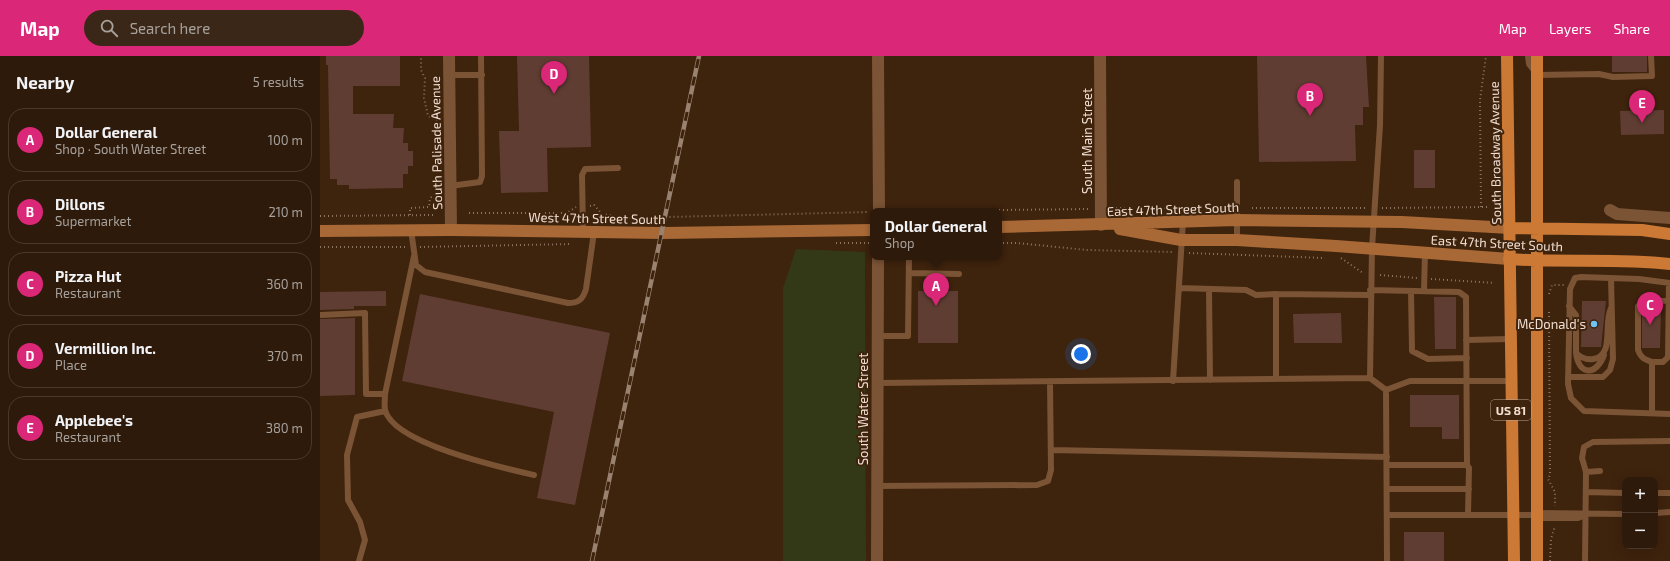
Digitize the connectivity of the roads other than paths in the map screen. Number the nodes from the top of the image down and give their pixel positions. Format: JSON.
{"nodes":[{"id":1,"x":449,"y":56,"type":"edge"},
{"id":2,"x":481,"y":56,"type":"edge"},
{"id":3,"x":878,"y":56,"type":"edge"},
{"id":4,"x":1100,"y":56,"type":"edge"},
{"id":5,"x":1381,"y":56,"type":"edge"},
{"id":6,"x":1507,"y":56,"type":"edge"},
{"id":7,"x":1528,"y":56,"type":"edge"},
{"id":8,"x":1537,"y":56,"type":"edge"},
{"id":9,"x":1652,"y":56,"type":"edge"},
{"id":10,"x":449,"y":75,"type":"junction"},
{"id":11,"x":482,"y":75,"type":"junction"},
{"id":12,"x":1538,"y":75,"type":"junction"},
{"id":13,"x":618,"y":168,"type":"dead end"},
{"id":14,"x":1237,"y":182,"type":"dead end"},
{"id":15,"x":450,"y":186,"type":"junction"},
{"id":16,"x":879,"y":208,"type":"edge"},
{"id":17,"x":1610,"y":210,"type":"dead end"},
{"id":18,"x":1670,"y":218,"type":"edge"},
{"id":19,"x":1237,"y":220,"type":"junction"},
{"id":20,"x":1183,"y":221,"type":"junction"},
{"id":21,"x":1374,"y":223,"type":"junction"},
{"id":22,"x":1101,"y":225,"type":"junction"},
{"id":23,"x":1002,"y":227,"type":"edge"},
{"id":24,"x":1510,"y":228,"type":"junction"},
{"id":25,"x":1536,"y":228,"type":"junction"},
{"id":26,"x":411,"y":230,"type":"junction"},
{"id":27,"x":451,"y":230,"type":"junction"},
{"id":28,"x":870,"y":230,"type":"edge"},
{"id":29,"x":320,"y":231,"type":"edge"},
{"id":30,"x":589,"y":232,"type":"junction"},
{"id":31,"x":1670,"y":234,"type":"edge"},
{"id":32,"x":1181,"y":240,"type":"junction"},
{"id":33,"x":1237,"y":240,"type":"junction"},
{"id":34,"x":1372,"y":248,"type":"junction"},
{"id":35,"x":1425,"y":252,"type":"junction"},
{"id":36,"x":414,"y":256,"type":"junction"},
{"id":37,"x":1510,"y":259,"type":"junction"},
{"id":38,"x":878,"y":260,"type":"edge"},
{"id":39,"x":909,"y":260,"type":"edge"},
{"id":40,"x":1536,"y":261,"type":"junction"},
{"id":41,"x":1670,"y":264,"type":"edge"},
{"id":42,"x":909,"y":273,"type":"junction"},
{"id":43,"x":959,"y":274,"type":"dead end"},
{"id":44,"x":1611,"y":278,"type":"junction"},
{"id":45,"x":1669,"y":283,"type":"edge"},
{"id":46,"x":1179,"y":288,"type":"junction"},
{"id":47,"x":1209,"y":289,"type":"junction"},
{"id":48,"x":1411,"y":291,"type":"junction"},
{"id":49,"x":1424,"y":291,"type":"junction"},
{"id":50,"x":1370,"y":292,"type":"junction"},
{"id":51,"x":1276,"y":294,"type":"junction"},
{"id":52,"x":1668,"y":301,"type":"junction"},
{"id":53,"x":1570,"y":306,"type":"junction"},
{"id":54,"x":1612,"y":306,"type":"junction"},
{"id":55,"x":320,"y":315,"type":"edge"},
{"id":56,"x":878,"y":336,"type":"junction"},
{"id":57,"x":1510,"y":339,"type":"junction"},
{"id":58,"x":1466,"y":340,"type":"junction"},
{"id":59,"x":1605,"y":352,"type":"junction"},
{"id":60,"x":1576,"y":353,"type":"junction"},
{"id":61,"x":1467,"y":358,"type":"junction"},
{"id":62,"x":1652,"y":362,"type":"junction"},
{"id":63,"x":1370,"y":378,"type":"junction"},
{"id":64,"x":1568,"y":378,"type":"junction"},
{"id":65,"x":1276,"y":379,"type":"junction"},
{"id":66,"x":1210,"y":380,"type":"junction"},
{"id":67,"x":1173,"y":381,"type":"junction"},
{"id":68,"x":1467,"y":381,"type":"junction"},
{"id":69,"x":1511,"y":381,"type":"junction"},
{"id":70,"x":1050,"y":382,"type":"junction"},
{"id":71,"x":877,"y":384,"type":"junction"},
{"id":72,"x":1386,"y":390,"type":"junction"},
{"id":73,"x":384,"y":394,"type":"junction"},
{"id":74,"x":385,"y":411,"type":"junction"},
{"id":75,"x":1652,"y":413,"type":"junction"},
{"id":76,"x":1670,"y":414,"type":"edge"},
{"id":77,"x":1670,"y":441,"type":"edge"},
{"id":78,"x":1051,"y":450,"type":"junction"},
{"id":79,"x":1387,"y":457,"type":"junction"},
{"id":80,"x":1387,"y":465,"type":"junction"},
{"id":81,"x":1467,"y":465,"type":"junction"},
{"id":82,"x":1600,"y":471,"type":"dead end"},
{"id":83,"x":1586,"y":472,"type":"junction"},
{"id":84,"x":534,"y":475,"type":"dead end"},
{"id":85,"x":877,"y":486,"type":"junction"},
{"id":86,"x":1387,"y":489,"type":"junction"},
{"id":87,"x":1469,"y":489,"type":"junction"},
{"id":88,"x":1586,"y":492,"type":"junction"},
{"id":89,"x":1622,"y":493,"type":"edge"},
{"id":90,"x":1658,"y":493,"type":"edge"},
{"id":91,"x":1670,"y":493,"type":"edge"},
{"id":92,"x":1670,"y":512,"type":"edge"},
{"id":93,"x":1658,"y":513,"type":"edge"},
{"id":94,"x":1586,"y":514,"type":"junction"},
{"id":95,"x":1622,"y":514,"type":"edge"},
{"id":96,"x":1387,"y":515,"type":"junction"},
{"id":97,"x":1468,"y":515,"type":"junction"},
{"id":98,"x":1513,"y":516,"type":"junction"},
{"id":99,"x":1536,"y":516,"type":"junction"},
{"id":100,"x":360,"y":561,"type":"edge"},
{"id":101,"x":878,"y":561,"type":"edge"},
{"id":102,"x":1387,"y":561,"type":"edge"},
{"id":103,"x":1514,"y":561,"type":"edge"},
{"id":104,"x":1537,"y":561,"type":"edge"},
{"id":105,"x":1585,"y":561,"type":"edge"}],
"edges":[{"from":1,"to":10,"type":"street","name":"South Palisade Avenue"},
{"from":2,"to":11,"type":"lane"},
{"from":3,"to":16,"type":"street"},
{"from":4,"to":22,"type":"street","name":"South Main Street"},
{"from":5,"to":21,"type":"lane"},
{"from":6,"to":24,"type":"main road","name":"South Broadway Avenue"},
{"from":7,"to":12,"type":"lane"},
{"from":8,"to":12,"type":"main road"},
{"from":9,"to":12,"type":"lane"},
{"from":10,"to":11,"type":"lane"},
{"from":10,"to":15,"type":"street","name":"South Palisade Avenue"},
{"from":11,"to":15,"type":"lane"},
{"from":12,"to":25,"type":"main road"},
{"from":13,"to":30,"type":"lane"},
{"from":14,"to":19,"type":"lane"},
{"from":15,"to":27,"type":"street","name":"South Palisade Avenue"},
{"from":17,"to":18,"type":"street"},
{"from":19,"to":20,"type":"street","name":"East 47th Street South"},
{"from":19,"to":21,"type":"street","name":"East 47th Street South"},
{"from":19,"to":33,"type":"lane"},
{"from":20,"to":22,"type":"street","name":"East 47th Street South"},
{"from":20,"to":32,"type":"lane"},
{"from":21,"to":24,"type":"street","name":"East 47th Street South"},
{"from":21,"to":34,"type":"lane"},
{"from":22,"to":23,"type":"street"},
{"from":22,"to":32,"type":"street","name":"East 47th Street South"},
{"from":24,"to":25,"type":"main road","name":"East 47th Street South"},
{"from":24,"to":37,"type":"main road","name":"South Broadway Avenue","number":"US 81"},
{"from":25,"to":31,"type":"main road","name":"East 47th Street South"},
{"from":25,"to":40,"type":"main road"},
{"from":26,"to":27,"type":"street","name":"West 47th Street South"},
{"from":26,"to":29,"type":"street","name":"West 47th Street South"},
{"from":26,"to":36,"type":"lane"},
{"from":27,"to":30,"type":"street","name":"West 47th Street South"},
{"from":28,"to":30,"type":"street","name":"West 47th Street South"},
{"from":30,"to":36,"type":"lane"},
{"from":32,"to":33,"type":"street","name":"East 47th Street South"},
{"from":32,"to":46,"type":"lane"},
{"from":33,"to":34,"type":"street","name":"East 47th Street South"},
{"from":34,"to":35,"type":"street","name":"East 47th Street South"},
{"from":34,"to":50,"type":"lane"},
{"from":35,"to":37,"type":"street","name":"East 47th Street South"},
{"from":35,"to":49,"type":"lane"},
{"from":36,"to":73,"type":"lane"},
{"from":37,"to":40,"type":"main road","name":"East 47th Street South"},
{"from":37,"to":57,"type":"main road","name":"South Broadway Avenue","number":"US 81"},
{"from":38,"to":56,"type":"street","name":"South Water Street"},
{"from":39,"to":42,"type":"lane"},
{"from":40,"to":41,"type":"main road","name":"East 47th Street South"},
{"from":40,"to":99,"type":"main road","number":"US 81"},
{"from":42,"to":43,"type":"lane"},
{"from":42,"to":56,"type":"lane"},
{"from":44,"to":45,"type":"lane"},
{"from":44,"to":53,"type":"lane"},
{"from":44,"to":54,"type":"lane"},
{"from":45,"to":52,"type":"lane"},
{"from":46,"to":47,"type":"lane"},
{"from":46,"to":67,"type":"lane"},
{"from":47,"to":51,"type":"lane"},
{"from":47,"to":66,"type":"lane"},
{"from":48,"to":49,"type":"lane"},
{"from":48,"to":50,"type":"lane"},
{"from":48,"to":61,"type":"lane"},
{"from":49,"to":58,"type":"lane"},
{"from":50,"to":51,"type":"lane"},
{"from":50,"to":63,"type":"lane"},
{"from":51,"to":65,"type":"lane"},
{"from":52,"to":62,"type":"lane"},
{"from":52,"to":62,"type":"lane"},
{"from":53,"to":60,"type":"lane"},
{"from":53,"to":64,"type":"lane"},
{"from":54,"to":59,"type":"lane"},
{"from":54,"to":64,"type":"lane"},
{"from":55,"to":73,"type":"lane"},
{"from":56,"to":71,"type":"street","name":"South Water Street"},
{"from":57,"to":58,"type":"lane"},
{"from":57,"to":69,"type":"main road","name":"South Broadway Avenue","number":"US 81"},
{"from":58,"to":61,"type":"lane"},
{"from":59,"to":60,"type":"lane"},
{"from":59,"to":60,"type":"lane"},
{"from":61,"to":68,"type":"lane"},
{"from":62,"to":75,"type":"lane"},
{"from":63,"to":65,"type":"lane"},
{"from":63,"to":72,"type":"lane"},
{"from":64,"to":75,"type":"lane"},
{"from":65,"to":66,"type":"lane"},
{"from":66,"to":67,"type":"lane"},
{"from":67,"to":70,"type":"lane"},
{"from":68,"to":69,"type":"lane"},
{"from":68,"to":72,"type":"lane"},
{"from":68,"to":81,"type":"lane"},
{"from":69,"to":98,"type":"main road","name":"South Broadway Avenue","number":"US 81"},
{"from":70,"to":71,"type":"lane"},
{"from":70,"to":78,"type":"lane"},
{"from":71,"to":85,"type":"street","name":"South Water Street"},
{"from":72,"to":79,"type":"lane"},
{"from":73,"to":74,"type":"lane"},
{"from":74,"to":84,"type":"lane"},
{"from":74,"to":100,"type":"lane"},
{"from":75,"to":76,"type":"lane"},
{"from":77,"to":83,"type":"lane"},
{"from":78,"to":79,"type":"lane"},
{"from":78,"to":85,"type":"lane"},
{"from":79,"to":80,"type":"lane"},
{"from":80,"to":81,"type":"lane"},
{"from":80,"to":86,"type":"lane"},
{"from":81,"to":87,"type":"lane"},
{"from":82,"to":83,"type":"lane"},
{"from":83,"to":88,"type":"lane"},
{"from":85,"to":101,"type":"street","name":"South Water Street"},
{"from":86,"to":87,"type":"lane"},
{"from":86,"to":96,"type":"lane"},
{"from":87,"to":97,"type":"lane"},
{"from":88,"to":89,"type":"lane"},
{"from":88,"to":94,"type":"lane"},
{"from":90,"to":91,"type":"lane"},
{"from":92,"to":93,"type":"lane"},
{"from":94,"to":95,"type":"lane"},
{"from":94,"to":99,"type":"lane"},
{"from":94,"to":105,"type":"lane"},
{"from":96,"to":97,"type":"lane"},
{"from":96,"to":102,"type":"lane"},
{"from":97,"to":98,"type":"lane"},
{"from":98,"to":99,"type":"lane"},
{"from":98,"to":103,"type":"main road","name":"South Broadway Avenue","number":"US 81"},
{"from":99,"to":104,"type":"main road","number":"US 81"}]}
